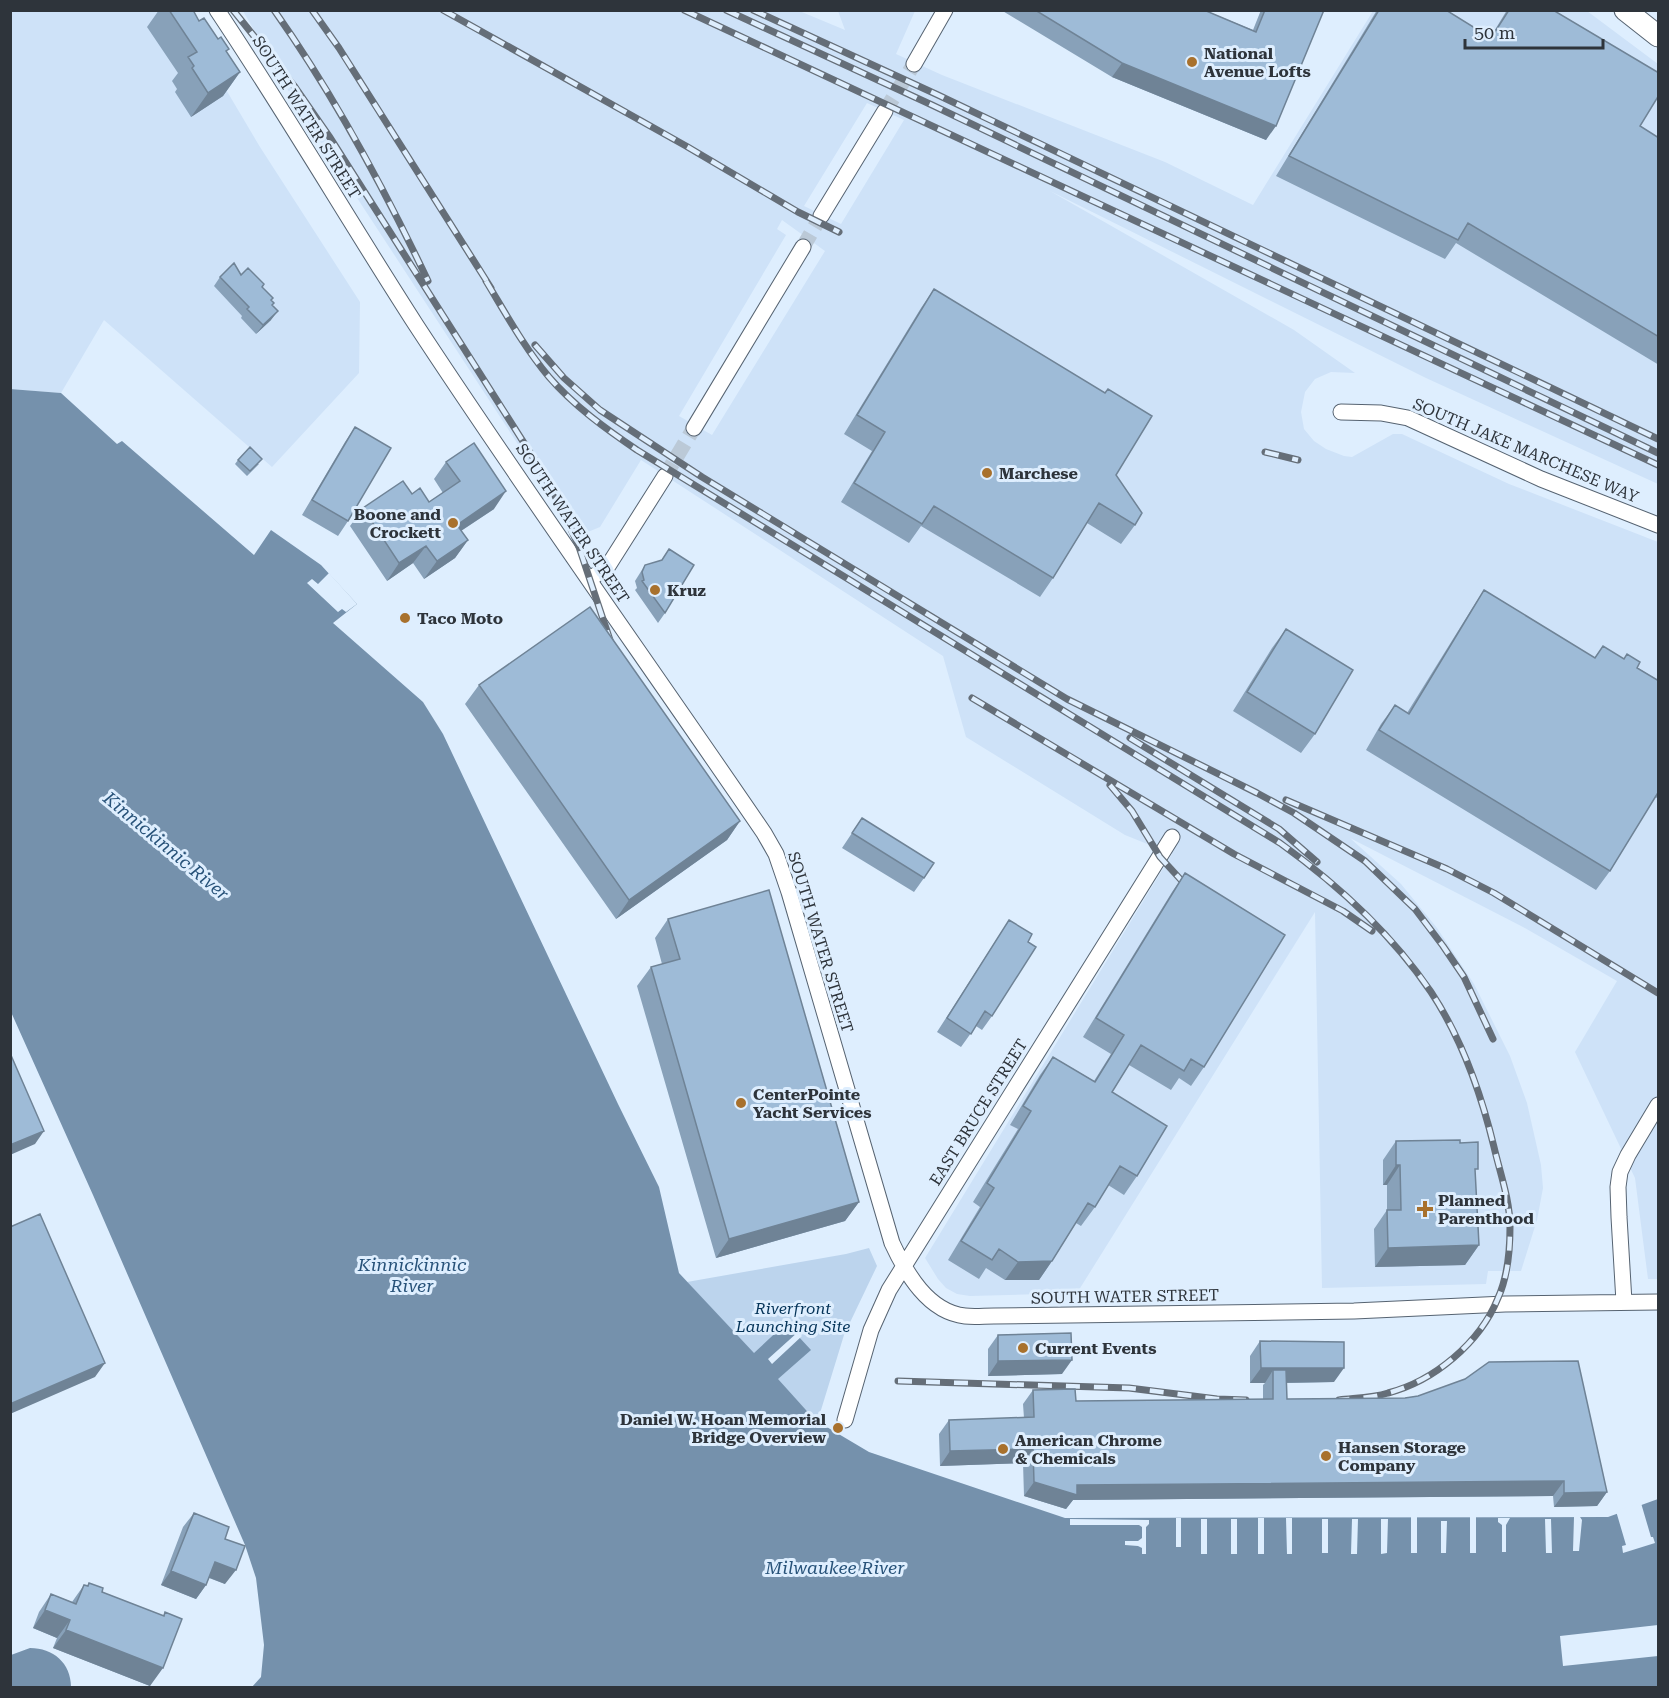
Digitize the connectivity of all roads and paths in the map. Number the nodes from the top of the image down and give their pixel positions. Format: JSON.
{"nodes":[{"id":1,"x":217,"y":10,"type":"edge"},
{"id":2,"x":945,"y":10,"type":"edge"},
{"id":3,"x":1625,"y":10,"type":"edge"},
{"id":4,"x":1659,"y":36,"type":"edge"},
{"id":5,"x":914,"y":64,"type":"tunnel mouth"},
{"id":6,"x":885,"y":111,"type":"tunnel mouth"},
{"id":7,"x":821,"y":216,"type":"tunnel mouth"},
{"id":8,"x":803,"y":247,"type":"tunnel mouth"},
{"id":9,"x":1341,"y":412,"type":"dead end"},
{"id":10,"x":694,"y":428,"type":"tunnel mouth"},
{"id":11,"x":665,"y":476,"type":"tunnel mouth"},
{"id":12,"x":1659,"y":525,"type":"edge"},
{"id":13,"x":589,"y":580,"type":"junction"},
{"id":14,"x":1172,"y":837,"type":"dead end"},
{"id":15,"x":1659,"y":1105,"type":"edge"},
{"id":16,"x":903,"y":1265,"type":"junction"},
{"id":17,"x":1624,"y":1302,"type":"junction"},
{"id":18,"x":1659,"y":1302,"type":"edge"},
{"id":19,"x":845,"y":1420,"type":"dead end"}],
"edges":[{"from":1,"to":13,"type":"street","name":"SOUTH WATER STREET"},
{"from":2,"to":5,"type":"street"},
{"from":3,"to":4,"type":"main road"},
{"from":6,"to":7,"type":"street"},
{"from":8,"to":10,"type":"street"},
{"from":9,"to":12,"type":"street","name":"SOUTH JAKE MARCHESE WAY"},
{"from":11,"to":13,"type":"street"},
{"from":13,"to":16,"type":"street","name":"SOUTH WATER STREET"},
{"from":14,"to":16,"type":"street","name":"EAST BRUCE STREET"},
{"from":15,"to":17,"type":"street"},
{"from":16,"to":17,"type":"street","name":"SOUTH WATER STREET"},
{"from":16,"to":19,"type":"street","name":"EAST BRUCE STREET"},
{"from":17,"to":18,"type":"street","name":"SOUTH WATER STREET"}]}
